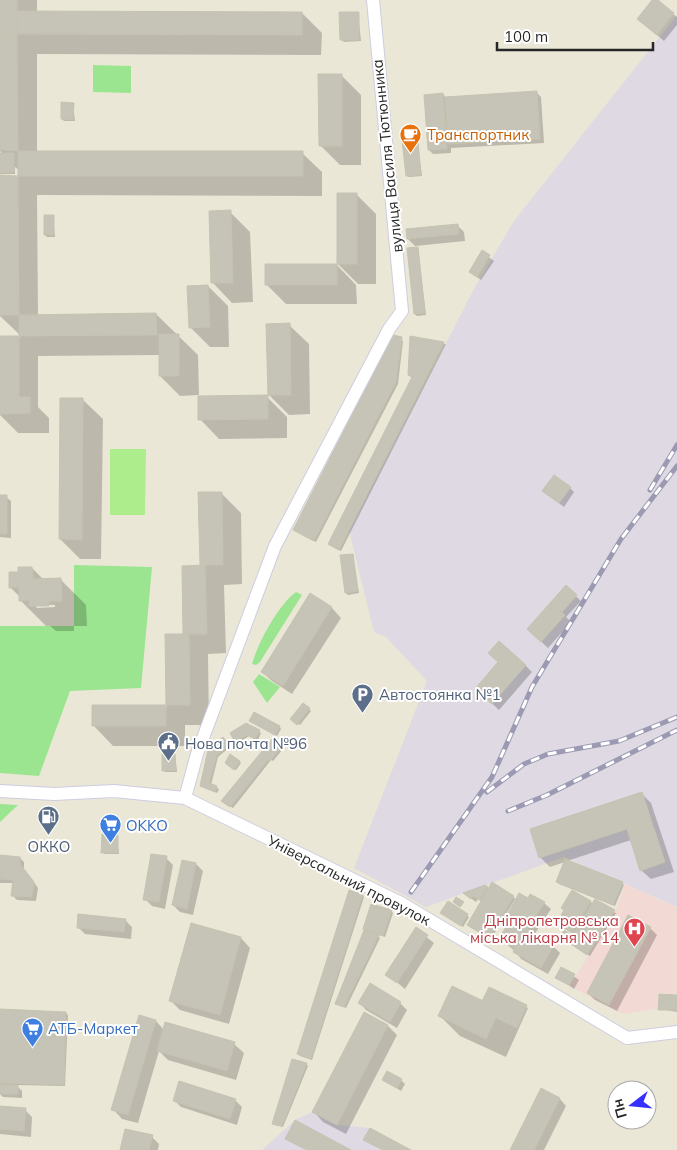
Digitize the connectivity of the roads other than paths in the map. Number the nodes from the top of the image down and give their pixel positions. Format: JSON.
{"nodes":[{"id":1,"x":373,"y":0,"type":"edge"},
{"id":2,"x":0,"y":791,"type":"edge"},
{"id":3,"x":185,"y":798,"type":"junction"},
{"id":4,"x":677,"y":1032,"type":"edge"}],
"edges":[{"from":1,"to":3,"type":"street","name":"вулиця Василя Тютюнника"},
{"from":2,"to":3,"type":"street","name":"Універсальний провулок"},
{"from":3,"to":4,"type":"street","name":"Універсальний провулок"}]}
